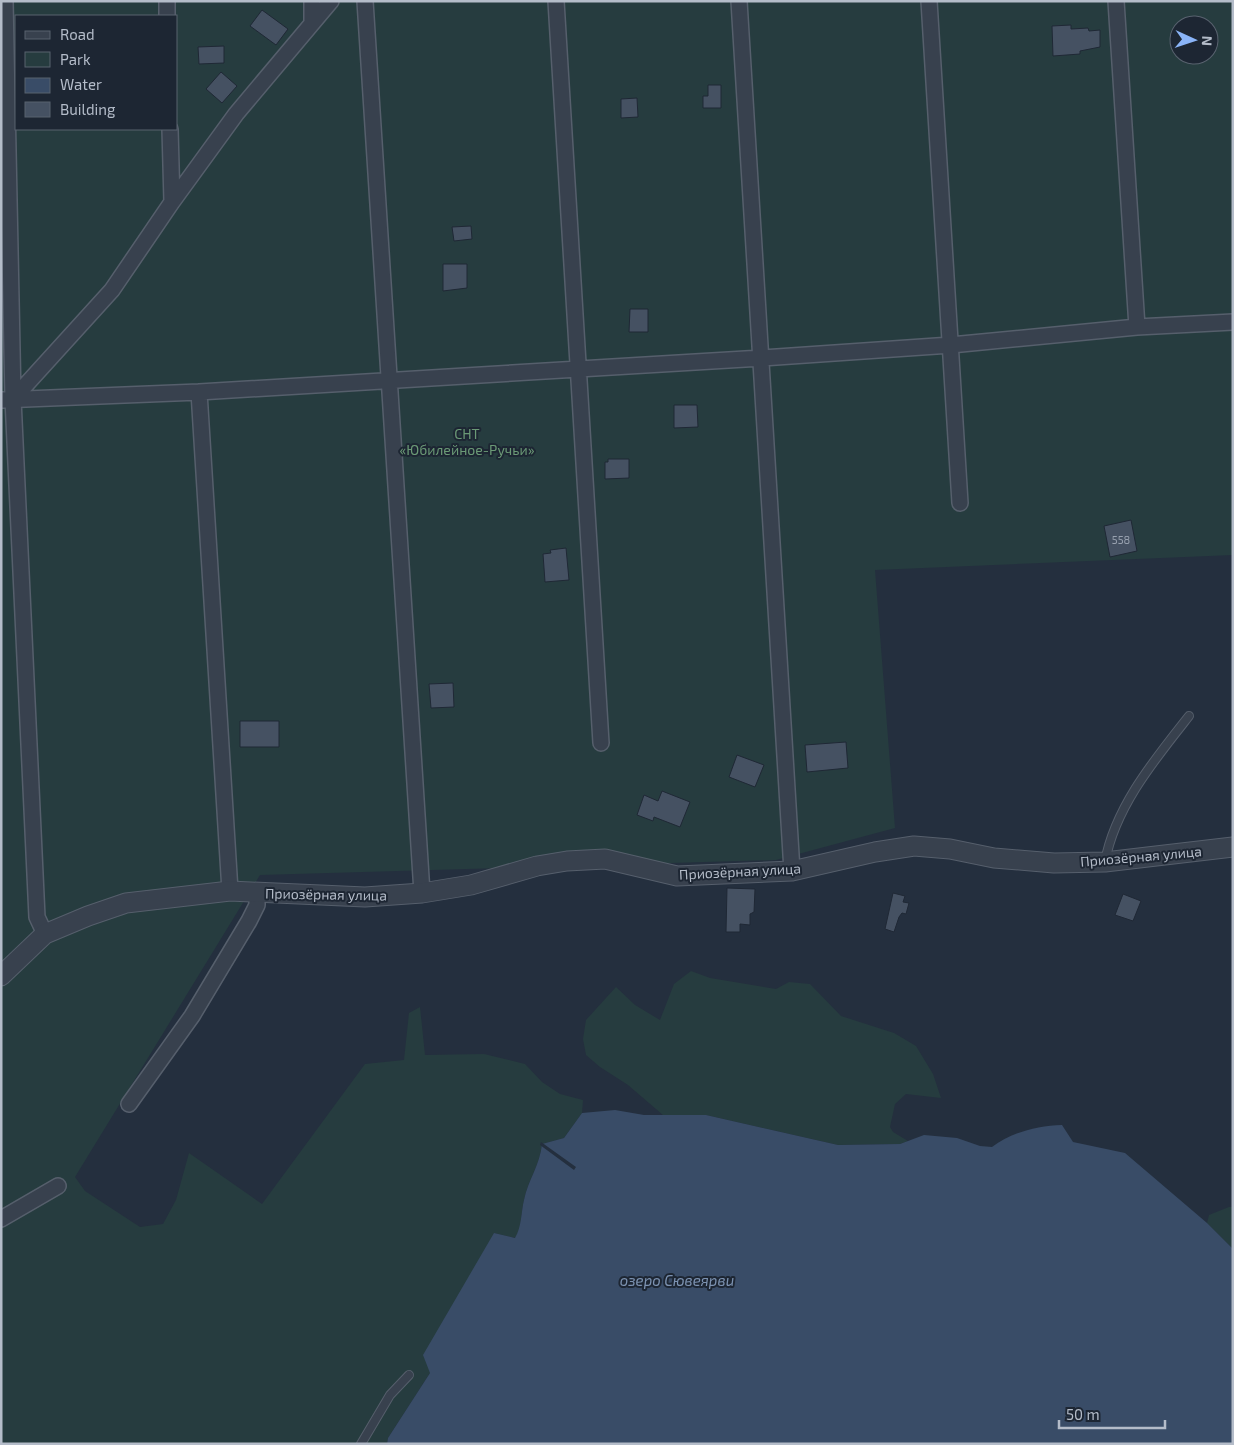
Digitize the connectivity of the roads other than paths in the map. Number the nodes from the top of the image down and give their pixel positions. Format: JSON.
{"nodes":[{"id":1,"x":5,"y":1,"type":"edge"},
{"id":2,"x":167,"y":1,"type":"edge"},
{"id":3,"x":312,"y":1,"type":"edge"},
{"id":4,"x":330,"y":1,"type":"edge"},
{"id":5,"x":365,"y":1,"type":"edge"},
{"id":6,"x":556,"y":1,"type":"edge"},
{"id":7,"x":739,"y":1,"type":"edge"},
{"id":8,"x":929,"y":1,"type":"edge"},
{"id":9,"x":1116,"y":1,"type":"edge"},
{"id":10,"x":167,"y":15,"type":"edge"},
{"id":11,"x":312,"y":23,"type":"junction"},
{"id":12,"x":170,"y":130,"type":"edge"},
{"id":13,"x":172,"y":202,"type":"junction"},
{"id":14,"x":1233,"y":322,"type":"edge"},
{"id":15,"x":1137,"y":327,"type":"junction"},
{"id":16,"x":951,"y":344,"type":"junction"},
{"id":17,"x":762,"y":358,"type":"junction"},
{"id":18,"x":576,"y":370,"type":"junction"},
{"id":19,"x":388,"y":379,"type":"junction"},
{"id":20,"x":199,"y":392,"type":"junction"},
{"id":21,"x":7,"y":399,"type":"edge"},
{"id":22,"x":960,"y":502,"type":"dead end"},
{"id":23,"x":1189,"y":716,"type":"dead end"},
{"id":24,"x":601,"y":743,"type":"dead end"},
{"id":25,"x":1233,"y":847,"type":"edge"},
{"id":26,"x":1104,"y":862,"type":"junction"},
{"id":27,"x":792,"y":871,"type":"junction"},
{"id":28,"x":230,"y":891,"type":"junction"},
{"id":29,"x":257,"y":892,"type":"junction"},
{"id":30,"x":422,"y":893,"type":"junction"},
{"id":31,"x":45,"y":934,"type":"junction"},
{"id":32,"x":1,"y":976,"type":"edge"},
{"id":33,"x":129,"y":1104,"type":"dead end"},
{"id":34,"x":58,"y":1186,"type":"dead end"},
{"id":35,"x":1,"y":1219,"type":"edge"},
{"id":36,"x":409,"y":1375,"type":"dead end"},
{"id":37,"x":361,"y":1444,"type":"edge"}],
"edges":[{"from":1,"to":21,"type":"street"},
{"from":2,"to":10,"type":"street"},
{"from":3,"to":11,"type":"street"},
{"from":4,"to":11,"type":"street"},
{"from":5,"to":19,"type":"street"},
{"from":6,"to":18,"type":"street"},
{"from":7,"to":17,"type":"street"},
{"from":8,"to":16,"type":"street"},
{"from":9,"to":15,"type":"street"},
{"from":11,"to":13,"type":"street"},
{"from":12,"to":13,"type":"street"},
{"from":13,"to":21,"type":"street"},
{"from":14,"to":15,"type":"street"},
{"from":15,"to":16,"type":"street"},
{"from":16,"to":17,"type":"street"},
{"from":16,"to":22,"type":"street"},
{"from":17,"to":18,"type":"street"},
{"from":17,"to":27,"type":"street"},
{"from":18,"to":19,"type":"street"},
{"from":18,"to":24,"type":"street"},
{"from":19,"to":20,"type":"street"},
{"from":19,"to":30,"type":"street"},
{"from":20,"to":21,"type":"street"},
{"from":20,"to":28,"type":"street"},
{"from":21,"to":31,"type":"street"},
{"from":23,"to":26,"type":"lane"},
{"from":25,"to":26,"type":"street","name":"Приозёрная улица"},
{"from":26,"to":27,"type":"street","name":"Приозёрная улица"},
{"from":27,"to":30,"type":"street","name":"Приозёрная улица"},
{"from":28,"to":29,"type":"street","name":"Приозёрная улица"},
{"from":28,"to":31,"type":"street","name":"Приозёрная улица"},
{"from":29,"to":30,"type":"street","name":"Приозёрная улица"},
{"from":29,"to":33,"type":"street"},
{"from":31,"to":32,"type":"street"},
{"from":34,"to":35,"type":"street"},
{"from":36,"to":37,"type":"lane"}]}
